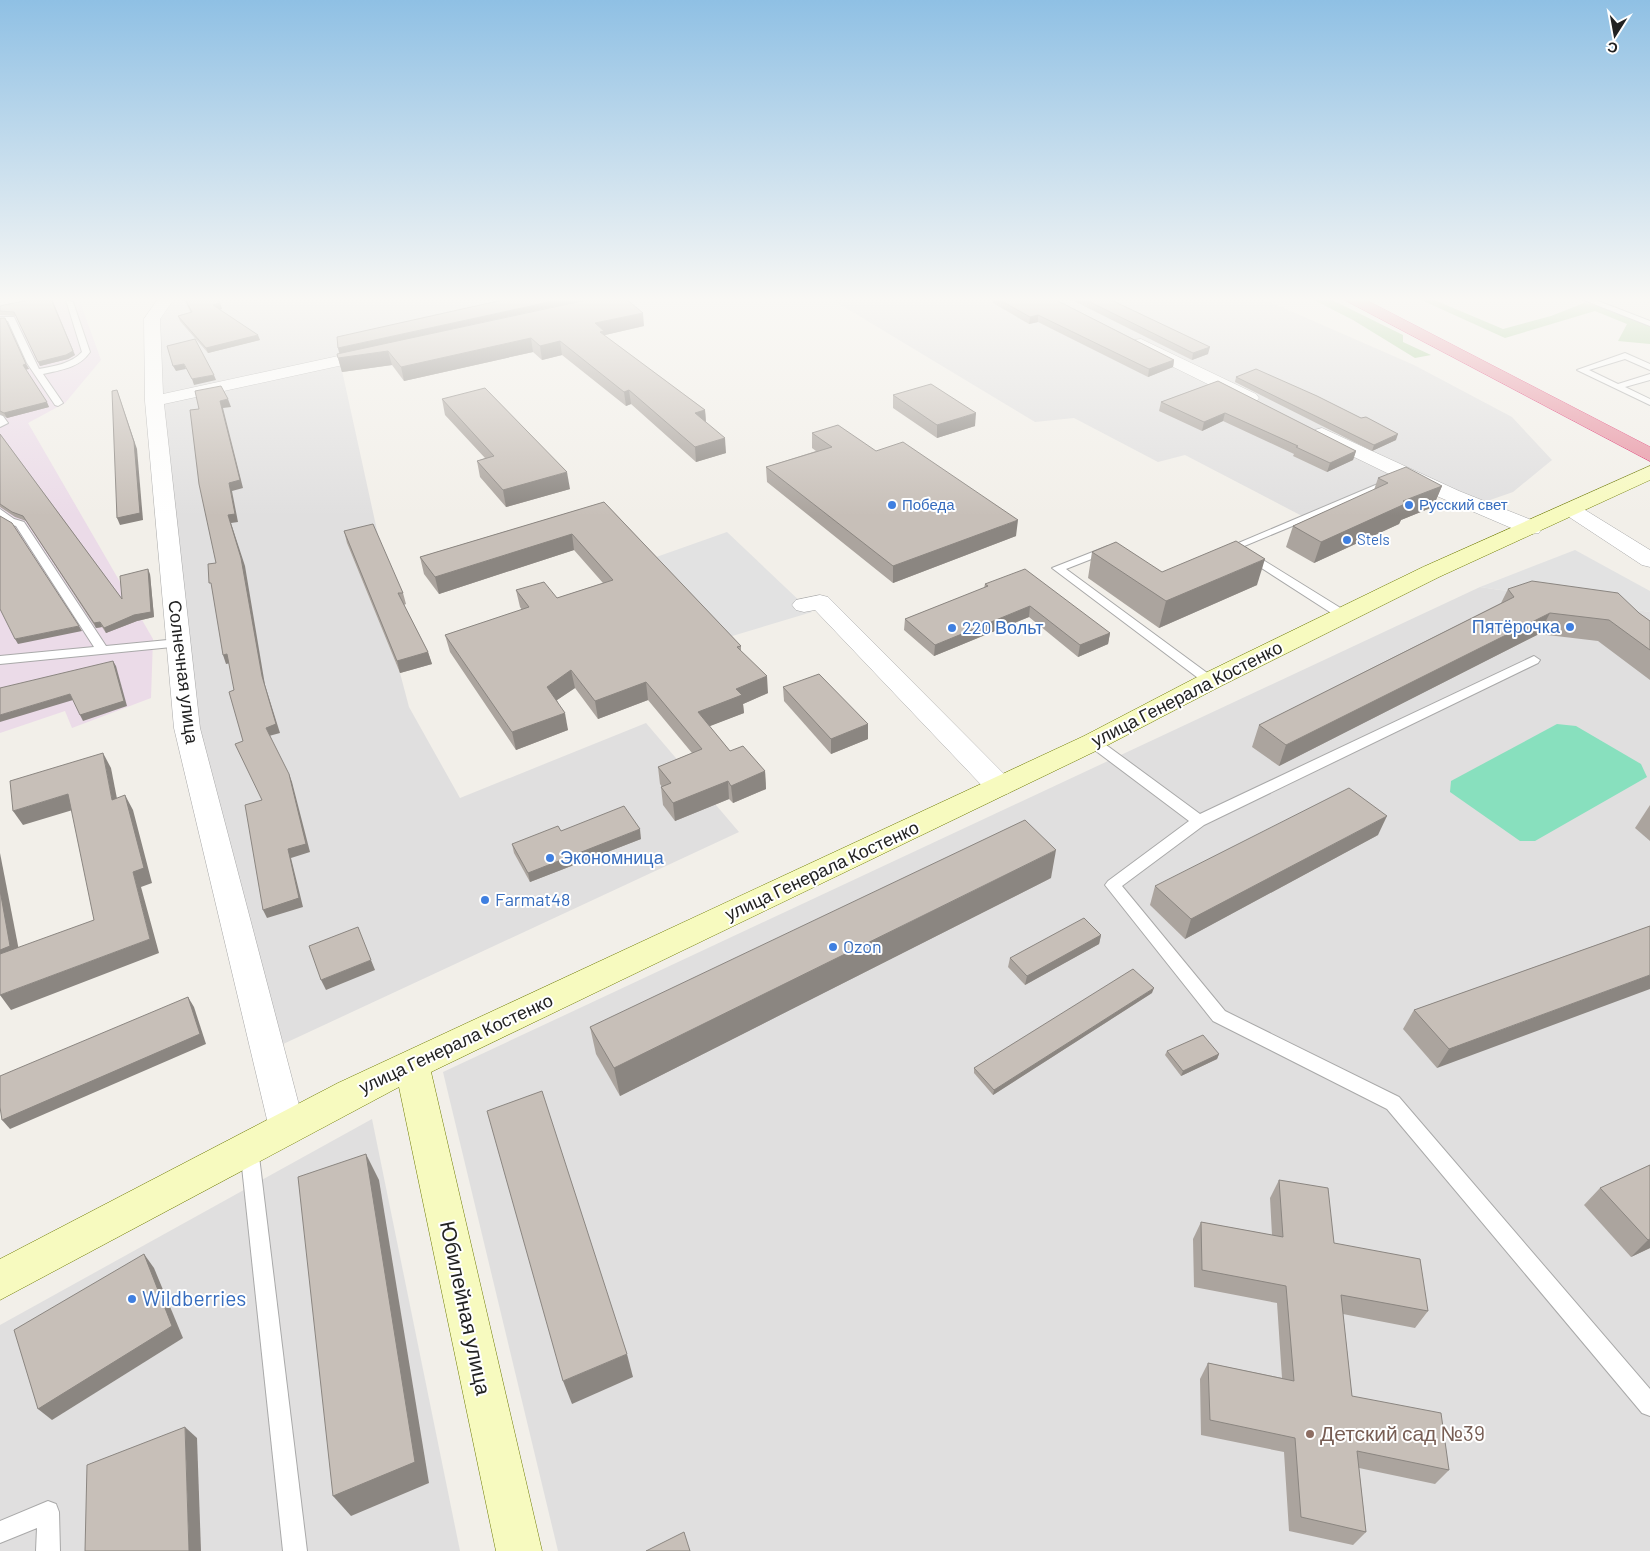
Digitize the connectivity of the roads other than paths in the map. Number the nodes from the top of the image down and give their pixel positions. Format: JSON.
{"nodes":[{"id":1,"x":153,"y":371,"type":"edge"},
{"id":2,"x":291,"y":371,"type":"edge"},
{"id":3,"x":1196,"y":371,"type":"edge"},
{"id":4,"x":1492,"y":371,"type":"edge"},
{"id":5,"x":1584,"y":371,"type":"edge"},
{"id":6,"x":38,"y":372,"type":"edge"},
{"id":7,"x":1650,"y":377,"type":"edge"},
{"id":8,"x":1616,"y":387,"type":"junction"},
{"id":9,"x":154,"y":401,"type":"junction"},
{"id":10,"x":1650,"y":402,"type":"edge"},
{"id":11,"x":58,"y":403,"type":"dead end"},
{"id":12,"x":1264,"y":405,"type":"edge"},
{"id":13,"x":0,"y":418,"type":"edge"},
{"id":14,"x":0,"y":424,"type":"edge"},
{"id":15,"x":1308,"y":427,"type":"edge"},
{"id":16,"x":1650,"y":455,"type":"edge"},
{"id":17,"x":1650,"y":472,"type":"edge"},
{"id":18,"x":1404,"y":476,"type":"junction"},
{"id":19,"x":1570,"y":509,"type":"junction"},
{"id":20,"x":0,"y":512,"type":"edge"},
{"id":21,"x":1531,"y":528,"type":"junction"},
{"id":22,"x":1122,"y":552,"type":"edge"},
{"id":23,"x":1650,"y":560,"type":"edge"},
{"id":24,"x":804,"y":606,"type":"dead end"},
{"id":25,"x":1343,"y":615,"type":"junction"},
{"id":26,"x":178,"y":643,"type":"junction"},
{"id":27,"x":102,"y":650,"type":"junction"},
{"id":28,"x":2,"y":656,"type":"edge"},
{"id":29,"x":1534,"y":660,"type":"dead end"},
{"id":30,"x":1210,"y":680,"type":"junction"},
{"id":31,"x":1092,"y":742,"type":"junction"},
{"id":32,"x":999,"y":786,"type":"junction"},
{"id":33,"x":1199,"y":822,"type":"junction"},
{"id":34,"x":412,"y":1066,"type":"junction"},
{"id":35,"x":287,"y":1128,"type":"junction"},
{"id":36,"x":249,"y":1148,"type":"junction"},
{"id":37,"x":0,"y":1280,"type":"edge"},
{"id":38,"x":1650,"y":1405,"type":"edge"},
{"id":39,"x":0,"y":1532,"type":"edge"},
{"id":40,"x":48,"y":1551,"type":"edge"},
{"id":41,"x":295,"y":1551,"type":"edge"},
{"id":42,"x":519,"y":1551,"type":"edge"}],
"edges":[{"from":1,"to":9,"type":"street","name":"Солнечная улица"},
{"from":2,"to":9,"type":"street"},
{"from":3,"to":12,"type":"street"},
{"from":4,"to":16,"type":"highway"},
{"from":5,"to":8,"type":"lane"},
{"from":6,"to":11,"type":"lane"},
{"from":7,"to":8,"type":"lane"},
{"from":8,"to":10,"type":"lane"},
{"from":9,"to":26,"type":"street","name":"Солнечная улица"},
{"from":13,"to":14,"type":"lane"},
{"from":15,"to":18,"type":"street"},
{"from":17,"to":19,"type":"main road","name":"улица Генерала Костенко"},
{"from":18,"to":21,"type":"street"},
{"from":18,"to":25,"type":"lane"},
{"from":19,"to":21,"type":"main road","name":"улица Генерала Костенко"},
{"from":19,"to":23,"type":"street"},
{"from":20,"to":27,"type":"lane"},
{"from":21,"to":25,"type":"main road","name":"улица Генерала Костенко"},
{"from":22,"to":30,"type":"lane"},
{"from":24,"to":32,"type":"street"},
{"from":25,"to":30,"type":"main road","name":"улица Генерала Костенко"},
{"from":26,"to":27,"type":"lane"},
{"from":26,"to":35,"type":"street","name":"Солнечная улица"},
{"from":27,"to":28,"type":"lane"},
{"from":29,"to":33,"type":"lane"},
{"from":30,"to":31,"type":"main road","name":"улица Генерала Костенко"},
{"from":31,"to":32,"type":"main road","name":"улица Генерала Костенко"},
{"from":31,"to":33,"type":"lane"},
{"from":32,"to":34,"type":"main road","name":"улица Генерала Костенко"},
{"from":33,"to":38,"type":"lane"},
{"from":34,"to":35,"type":"main road","name":"улица Генерала Костенко"},
{"from":34,"to":42,"type":"main road","name":"Юбилейная улица"},
{"from":35,"to":36,"type":"main road","name":"улица Генерала Костенко"},
{"from":36,"to":37,"type":"main road","name":"улица Генерала Костенко"},
{"from":36,"to":41,"type":"lane"},
{"from":39,"to":40,"type":"lane"}]}
